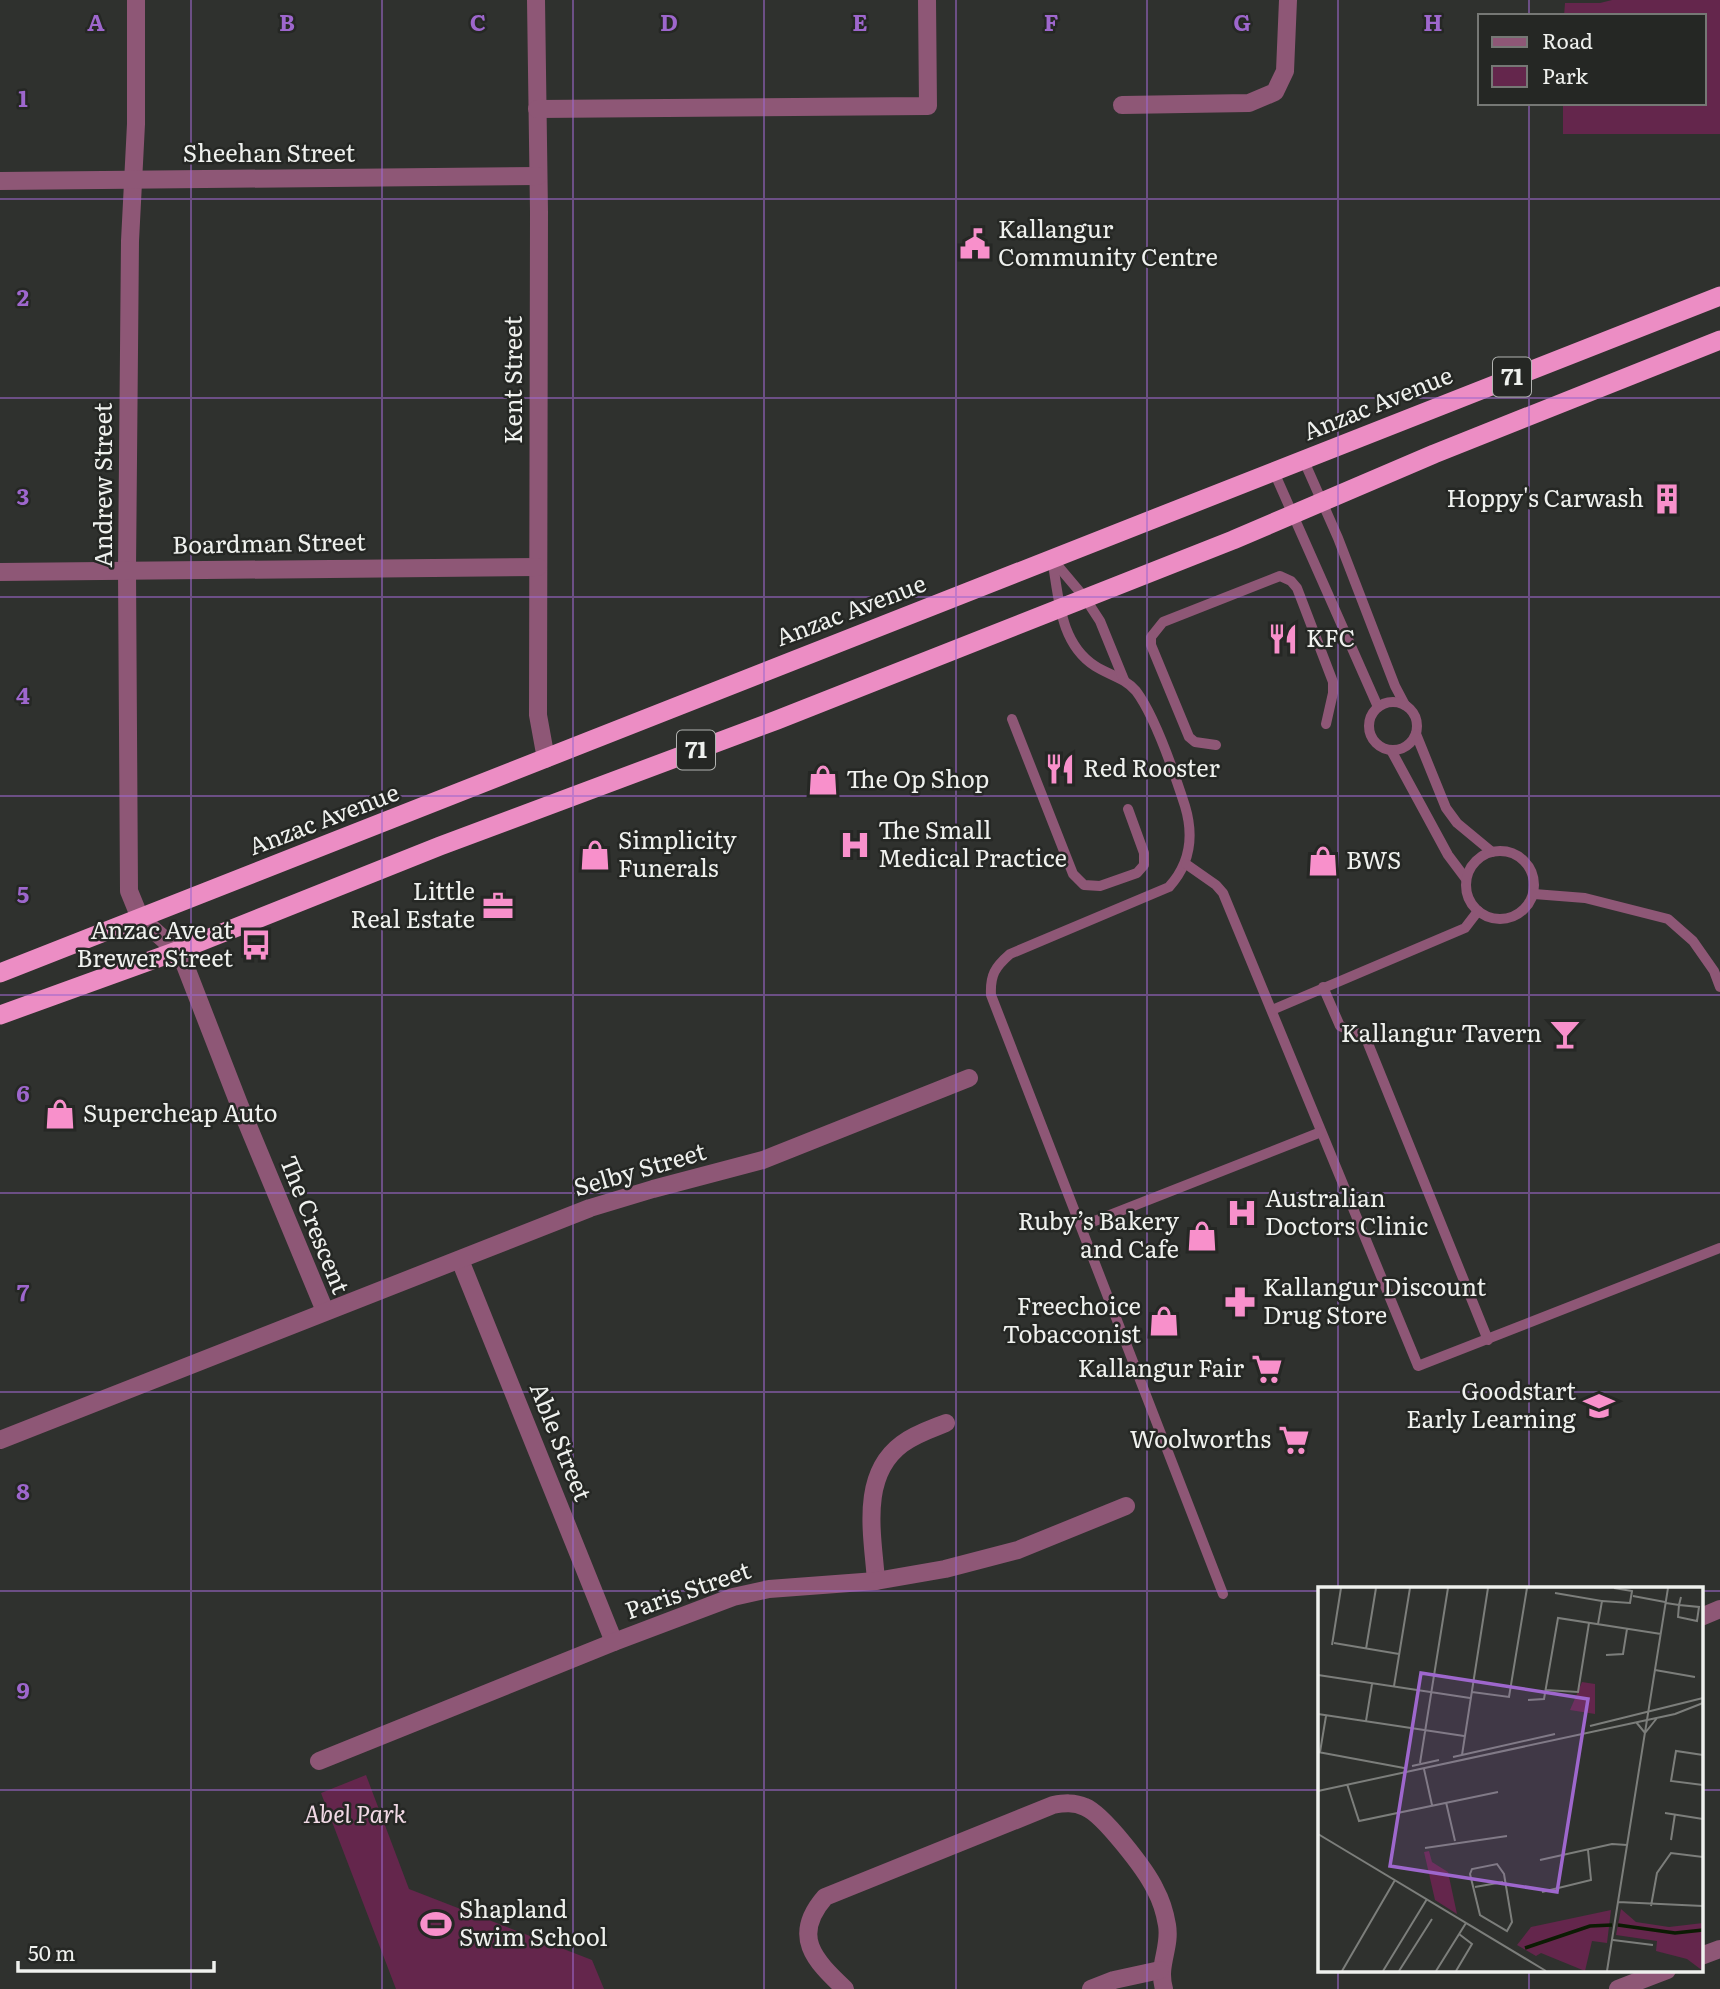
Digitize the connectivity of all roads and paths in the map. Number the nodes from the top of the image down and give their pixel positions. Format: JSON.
{"nodes":[{"id":1,"x":136,"y":0,"type":"edge"},
{"id":2,"x":536,"y":0,"type":"edge"},
{"id":3,"x":928,"y":0,"type":"edge"},
{"id":4,"x":1288,"y":0,"type":"edge"},
{"id":5,"x":1122,"y":105,"type":"dead end"},
{"id":6,"x":537,"y":109,"type":"junction"},
{"id":7,"x":538,"y":176,"type":"junction"},
{"id":8,"x":134,"y":180,"type":"junction"},
{"id":9,"x":0,"y":181,"type":"edge"},
{"id":10,"x":1720,"y":296,"type":"edge"},
{"id":11,"x":1720,"y":340,"type":"edge"},
{"id":12,"x":1304,"y":461,"type":"junction"},
{"id":13,"x":1274,"y":472,"type":"junction"},
{"id":14,"x":1323,"y":503,"type":"junction"},
{"id":15,"x":1294,"y":516,"type":"junction"},
{"id":16,"x":1052,"y":559,"type":"junction"},
{"id":17,"x":538,"y":567,"type":"junction"},
{"id":18,"x":127,"y":570,"type":"junction"},
{"id":19,"x":0,"y":572,"type":"edge"},
{"id":20,"x":1085,"y":598,"type":"junction"},
{"id":21,"x":1061,"y":608,"type":"junction"},
{"id":22,"x":1124,"y":680,"type":"junction"},
{"id":23,"x":1405,"y":705,"type":"junction"},
{"id":24,"x":1377,"y":707,"type":"junction"},
{"id":25,"x":1012,"y":719,"type":"dead end"},
{"id":26,"x":1326,"y":724,"type":"dead end"},
{"id":27,"x":1416,"y":734,"type":"junction"},
{"id":28,"x":1216,"y":745,"type":"dead end"},
{"id":29,"x":1391,"y":750,"type":"junction"},
{"id":30,"x":546,"y":759,"type":"junction"},
{"id":31,"x":1128,"y":808,"type":"dead end"},
{"id":32,"x":1492,"y":852,"type":"junction"},
{"id":33,"x":1186,"y":864,"type":"junction"},
{"id":34,"x":1466,"y":879,"type":"junction"},
{"id":35,"x":1534,"y":894,"type":"junction"},
{"id":36,"x":1478,"y":911,"type":"junction"},
{"id":37,"x":140,"y":918,"type":"junction"},
{"id":38,"x":177,"y":951,"type":"junction"},
{"id":39,"x":0,"y":973,"type":"edge"},
{"id":40,"x":1324,"y":987,"type":"junction"},
{"id":41,"x":1720,"y":987,"type":"edge"},
{"id":42,"x":1272,"y":1010,"type":"junction"},
{"id":43,"x":0,"y":1014,"type":"edge"},
{"id":44,"x":969,"y":1078,"type":"dead end"},
{"id":45,"x":1321,"y":1132,"type":"junction"},
{"id":46,"x":1082,"y":1226,"type":"junction"},
{"id":47,"x":1720,"y":1248,"type":"edge"},
{"id":48,"x":460,"y":1260,"type":"junction"},
{"id":49,"x":325,"y":1311,"type":"junction"},
{"id":50,"x":1488,"y":1340,"type":"junction"},
{"id":51,"x":946,"y":1423,"type":"dead end"},
{"id":52,"x":0,"y":1440,"type":"edge"},
{"id":53,"x":1126,"y":1506,"type":"dead end"},
{"id":54,"x":876,"y":1581,"type":"junction"},
{"id":55,"x":1223,"y":1594,"type":"dead end"},
{"id":56,"x":1720,"y":1609,"type":"edge"},
{"id":57,"x":1702,"y":1617,"type":"edge"},
{"id":58,"x":614,"y":1642,"type":"junction"},
{"id":59,"x":319,"y":1762,"type":"dead end"},
{"id":60,"x":1720,"y":1949,"type":"edge"},
{"id":61,"x":1702,"y":1956,"type":"edge"},
{"id":62,"x":1160,"y":1970,"type":"junction"},
{"id":63,"x":1662,"y":1972,"type":"edge"},
{"id":64,"x":845,"y":1989,"type":"edge"},
{"id":65,"x":1091,"y":1989,"type":"edge"},
{"id":66,"x":1164,"y":1989,"type":"edge"},
{"id":67,"x":1618,"y":1989,"type":"edge"}],
"edges":[{"from":1,"to":8,"type":"street","name":"Andrew Street"},
{"from":2,"to":6,"type":"street","name":"Kent Street"},
{"from":3,"to":6,"type":"street"},
{"from":4,"to":5,"type":"street"},
{"from":6,"to":7,"type":"street","name":"Kent Street"},
{"from":7,"to":8,"type":"street","name":"Sheehan Street"},
{"from":7,"to":17,"type":"street","name":"Kent Street"},
{"from":8,"to":9,"type":"street","name":"Sheehan Street"},
{"from":8,"to":18,"type":"street","name":"Andrew Street"},
{"from":10,"to":12,"type":"highway","name":"Anzac Avenue","number":"71"},
{"from":11,"to":14,"type":"highway","number":"71"},
{"from":12,"to":13,"type":"highway","name":"Anzac Avenue","number":"71"},
{"from":12,"to":14,"type":"lane"},
{"from":13,"to":15,"type":"lane"},
{"from":13,"to":16,"type":"highway","name":"Anzac Avenue","number":"71"},
{"from":14,"to":15,"type":"highway","number":"71"},
{"from":14,"to":23,"type":"lane"},
{"from":15,"to":20,"type":"highway","number":"71"},
{"from":15,"to":24,"type":"lane"},
{"from":16,"to":20,"type":"lane"},
{"from":16,"to":21,"type":"lane"},
{"from":16,"to":30,"type":"highway","name":"Anzac Avenue","number":"71"},
{"from":17,"to":18,"type":"street","name":"Boardman Street"},
{"from":17,"to":30,"type":"street","name":"Kent Street"},
{"from":18,"to":19,"type":"street","name":"Boardman Street"},
{"from":18,"to":37,"type":"street","name":"Andrew Street"},
{"from":20,"to":21,"type":"highway","number":"71"},
{"from":20,"to":22,"type":"lane"},
{"from":21,"to":22,"type":"lane"},
{"from":21,"to":38,"type":"highway","number":"71"},
{"from":22,"to":33,"type":"lane"},
{"from":23,"to":24,"type":"lane"},
{"from":23,"to":27,"type":"lane"},
{"from":24,"to":29,"type":"lane"},
{"from":25,"to":31,"type":"lane"},
{"from":26,"to":28,"type":"lane"},
{"from":27,"to":29,"type":"lane"},
{"from":27,"to":32,"type":"lane"},
{"from":29,"to":34,"type":"lane"},
{"from":30,"to":37,"type":"highway","name":"Anzac Avenue","number":"71"},
{"from":32,"to":34,"type":"lane"},
{"from":32,"to":35,"type":"lane"},
{"from":33,"to":42,"type":"lane"},
{"from":33,"to":46,"type":"lane"},
{"from":34,"to":36,"type":"lane"},
{"from":35,"to":36,"type":"lane"},
{"from":35,"to":41,"type":"lane"},
{"from":36,"to":40,"type":"lane"},
{"from":37,"to":38,"type":"street"},
{"from":37,"to":39,"type":"highway","name":"Anzac Avenue","number":"71"},
{"from":38,"to":43,"type":"highway","number":"71"},
{"from":38,"to":49,"type":"street","name":"The Crescent"},
{"from":40,"to":42,"type":"lane"},
{"from":40,"to":50,"type":"lane"},
{"from":42,"to":45,"type":"lane"},
{"from":44,"to":48,"type":"street","name":"Selby Street"},
{"from":45,"to":46,"type":"lane"},
{"from":45,"to":50,"type":"lane"},
{"from":46,"to":55,"type":"lane"},
{"from":47,"to":50,"type":"lane"},
{"from":48,"to":49,"type":"street","name":"Selby Street"},
{"from":48,"to":58,"type":"street","name":"Able Street"},
{"from":49,"to":52,"type":"street","name":"The Crescent"},
{"from":51,"to":54,"type":"street"},
{"from":53,"to":54,"type":"street","name":"Paris Street"},
{"from":54,"to":58,"type":"street","name":"Paris Street"},
{"from":56,"to":57,"type":"street"},
{"from":58,"to":59,"type":"street","name":"Paris Street"},
{"from":60,"to":61,"type":"street"},
{"from":62,"to":64,"type":"street"},
{"from":62,"to":65,"type":"street"},
{"from":62,"to":66,"type":"street"},
{"from":63,"to":67,"type":"street"}]}
